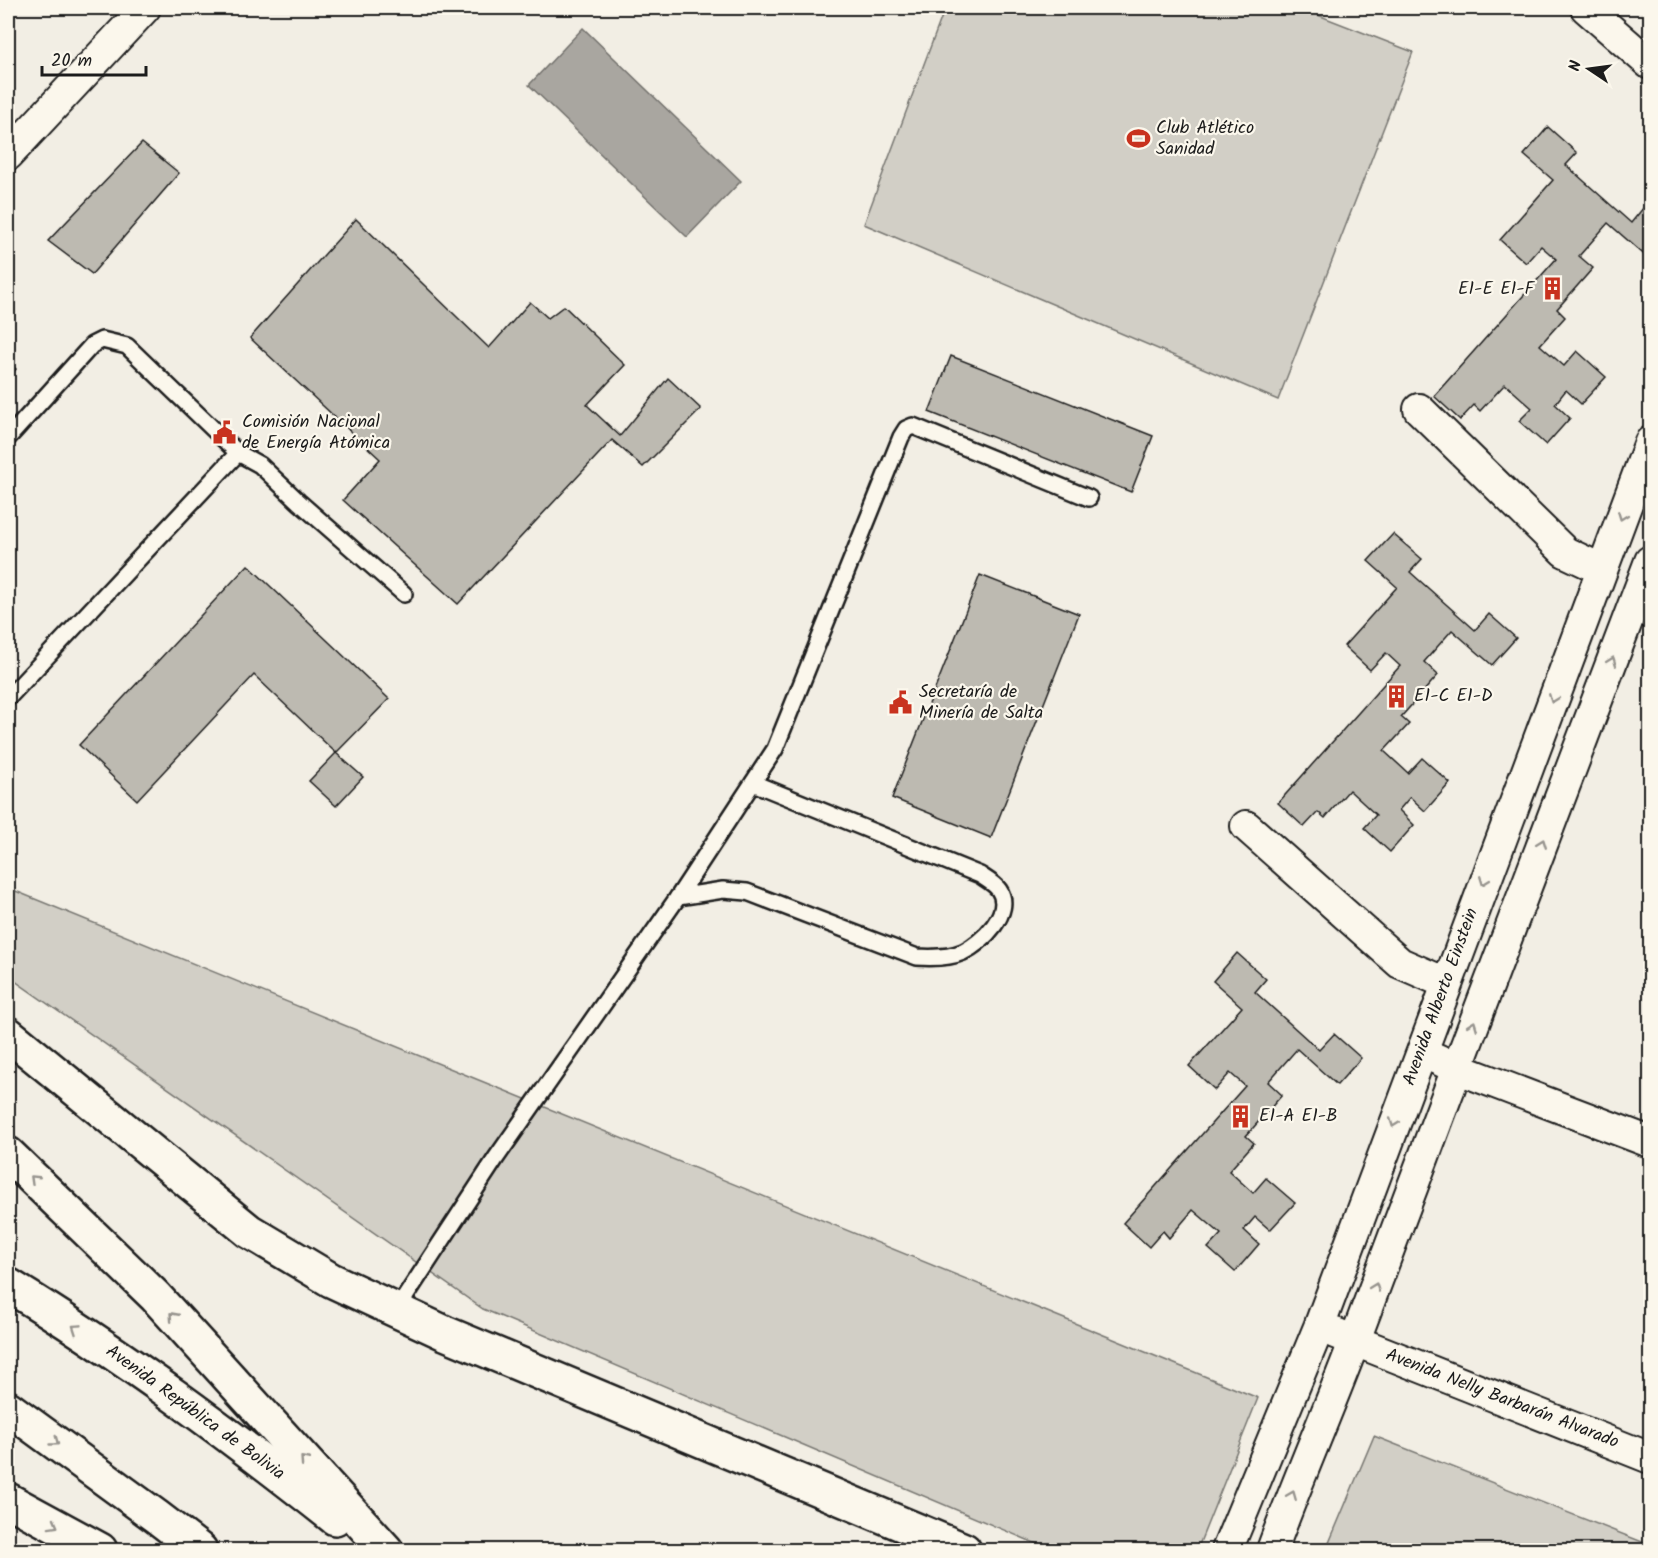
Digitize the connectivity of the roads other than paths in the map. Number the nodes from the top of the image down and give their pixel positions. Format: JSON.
{"nodes":[{"id":1,"x":146,"y":8,"type":"edge"},
{"id":2,"x":1586,"y":8,"type":"edge"},
{"id":3,"x":1650,"y":64,"type":"edge"},
{"id":4,"x":8,"y":156,"type":"edge"},
{"id":5,"x":1419,"y":409,"type":"dead end"},
{"id":6,"x":8,"y":438,"type":"edge"},
{"id":7,"x":1650,"y":442,"type":"edge"},
{"id":8,"x":238,"y":453,"type":"junction"},
{"id":9,"x":1089,"y":498,"type":"dead end"},
{"id":10,"x":1650,"y":561,"type":"edge"},
{"id":11,"x":1601,"y":569,"type":"junction"},
{"id":12,"x":405,"y":594,"type":"dead end"},
{"id":13,"x":8,"y":698,"type":"edge"},
{"id":14,"x":753,"y":783,"type":"junction"},
{"id":15,"x":1246,"y":826,"type":"dead end"},
{"id":16,"x":678,"y":897,"type":"junction"},
{"id":17,"x":1446,"y":983,"type":"junction"},
{"id":18,"x":8,"y":1034,"type":"edge"},
{"id":19,"x":1421,"y":1052,"type":"junction"},
{"id":20,"x":1456,"y":1068,"type":"junction"},
{"id":21,"x":1650,"y":1142,"type":"edge"},
{"id":22,"x":8,"y":1154,"type":"edge"},
{"id":23,"x":8,"y":1285,"type":"edge"},
{"id":24,"x":396,"y":1311,"type":"junction"},
{"id":25,"x":1319,"y":1327,"type":"junction"},
{"id":26,"x":1354,"y":1341,"type":"junction"},
{"id":27,"x":8,"y":1408,"type":"edge"},
{"id":28,"x":1650,"y":1458,"type":"edge"},
{"id":29,"x":8,"y":1500,"type":"edge"},
{"id":30,"x":100,"y":1551,"type":"edge"},
{"id":31,"x":200,"y":1551,"type":"edge"},
{"id":32,"x":376,"y":1551,"type":"edge"},
{"id":33,"x":386,"y":1551,"type":"edge"},
{"id":34,"x":964,"y":1551,"type":"edge"},
{"id":35,"x":1227,"y":1551,"type":"edge"},
{"id":36,"x":1272,"y":1551,"type":"edge"}],
"edges":[{"from":1,"to":4,"type":"street"},
{"from":2,"to":3,"type":"street"},
{"from":5,"to":11,"type":"street"},
{"from":6,"to":8,"type":"lane"},
{"from":7,"to":11,"type":"street","name":"Avenida Alberto Einstein","one_way":true},
{"from":8,"to":12,"type":"lane"},
{"from":8,"to":13,"type":"lane"},
{"from":9,"to":14,"type":"lane"},
{"from":20,"to":10,"type":"street","one_way":true},
{"from":11,"to":17,"type":"street","name":"Avenida Alberto Einstein","one_way":true},
{"from":14,"to":16,"type":"lane"},
{"from":14,"to":16,"type":"lane"},
{"from":15,"to":17,"type":"street"},
{"from":16,"to":24,"type":"lane"},
{"from":17,"to":19,"type":"street","name":"Avenida Alberto Einstein"},
{"from":18,"to":24,"type":"main road"},
{"from":19,"to":20,"type":"street"},
{"from":19,"to":25,"type":"street","name":"Avenida Alberto Einstein","one_way":true},
{"from":20,"to":21,"type":"street"},
{"from":26,"to":20,"type":"street","one_way":true},
{"from":33,"to":22,"type":"main road","one_way":true},
{"from":32,"to":23,"type":"main road","name":"Avenida República de Bolivia","one_way":true},
{"from":24,"to":34,"type":"main road"},
{"from":25,"to":26,"type":"street","name":"Avenida Nelly Barbarán Alvarado"},
{"from":25,"to":35,"type":"street","name":"Avenida Alberto Einstein"},
{"from":26,"to":28,"type":"street","name":"Avenida Nelly Barbarán Alvarado"},
{"from":36,"to":26,"type":"street","one_way":true},
{"from":27,"to":31,"type":"main road","one_way":true},
{"from":29,"to":30,"type":"main road","one_way":true}]}
